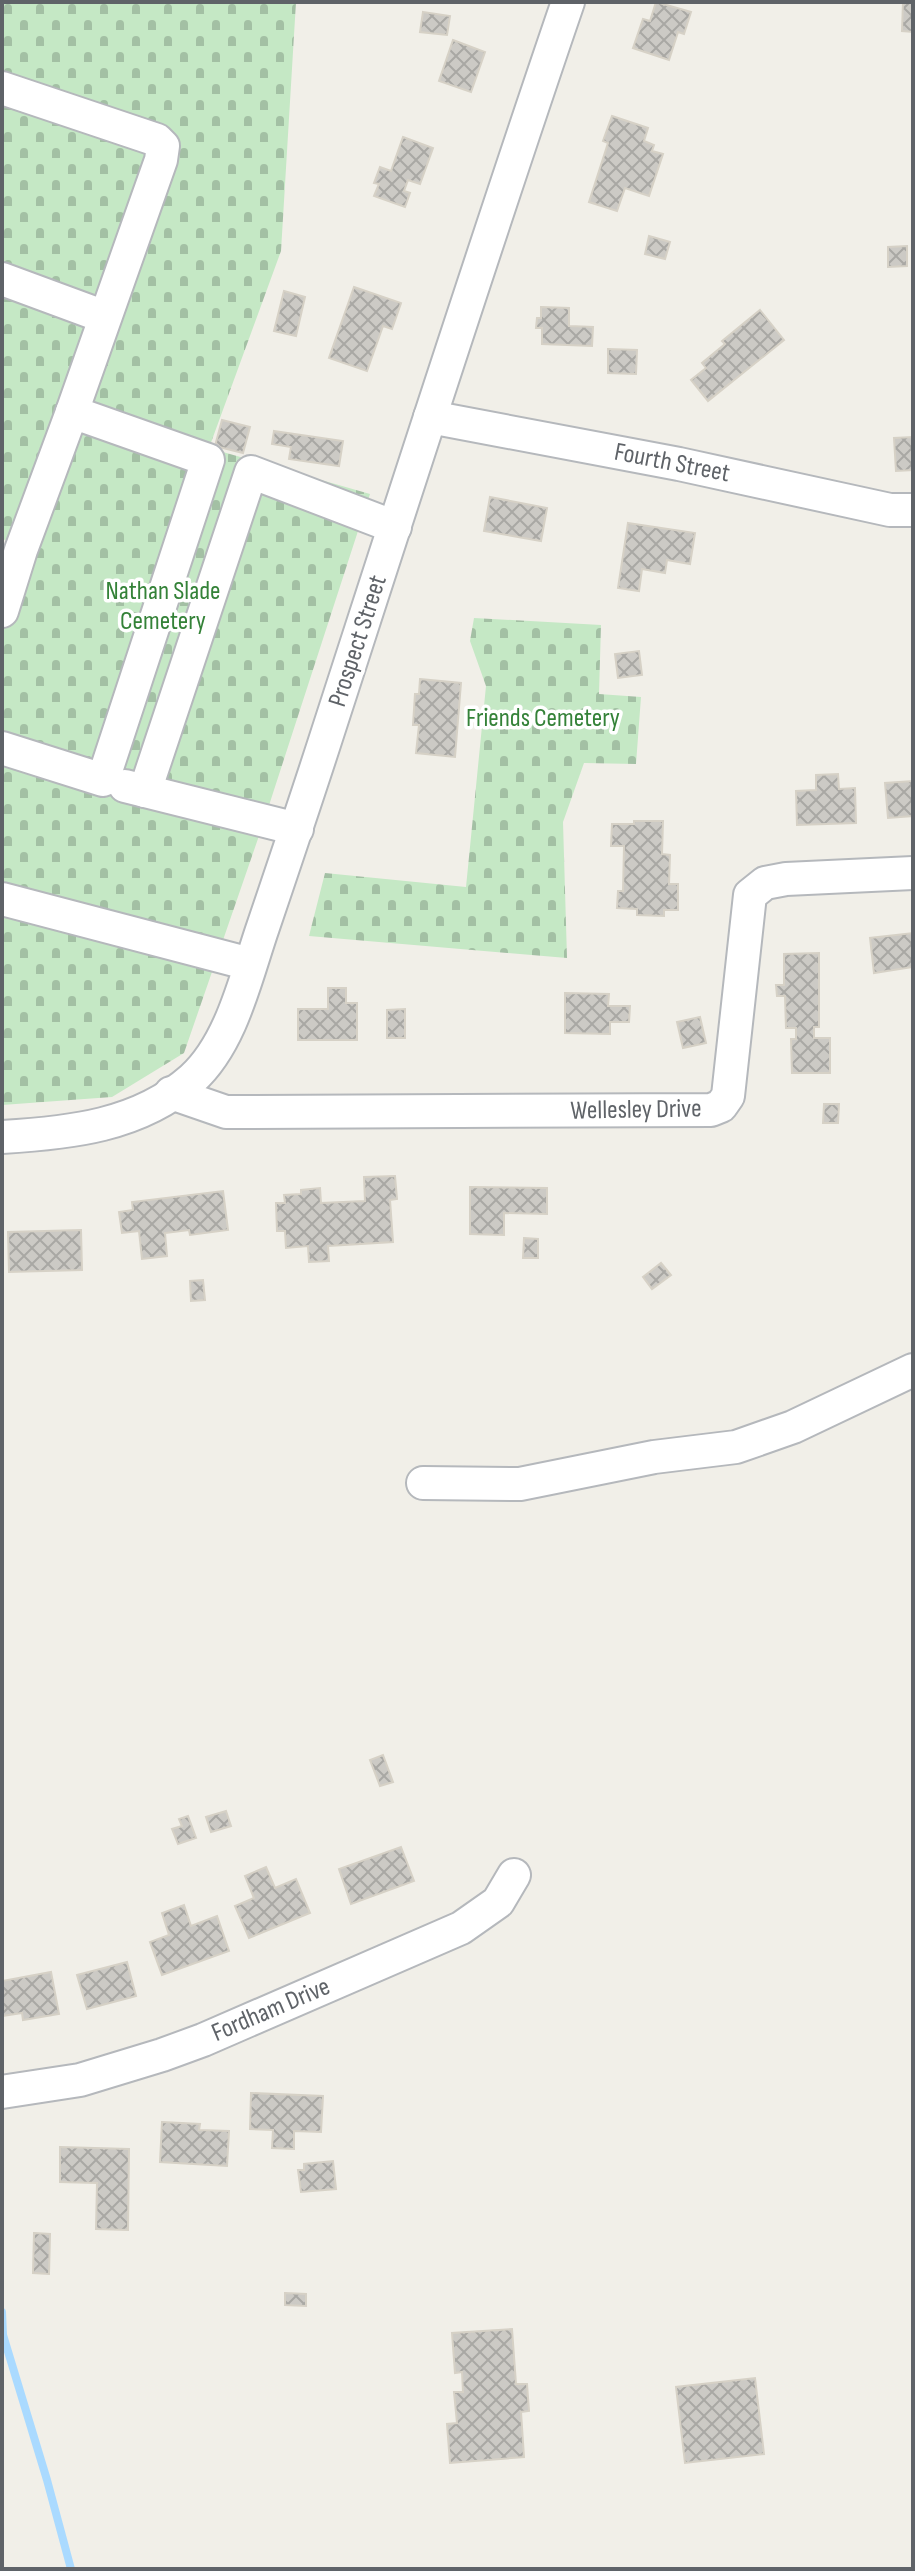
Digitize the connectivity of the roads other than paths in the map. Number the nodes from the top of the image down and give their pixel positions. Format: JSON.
{"nodes":[{"id":1,"x":568,"y":2,"type":"edge"},
{"id":2,"x":2,"y":88,"type":"edge"},
{"id":3,"x":2,"y":279,"type":"edge"},
{"id":4,"x":105,"y":317,"type":"junction"},
{"id":5,"x":72,"y":412,"type":"junction"},
{"id":6,"x":430,"y":417,"type":"junction"},
{"id":7,"x":208,"y":460,"type":"junction"},
{"id":8,"x":251,"y":472,"type":"junction"},
{"id":9,"x":913,"y":510,"type":"edge"},
{"id":10,"x":395,"y":527,"type":"junction"},
{"id":11,"x":2,"y":611,"type":"edge"},
{"id":12,"x":2,"y":748,"type":"edge"},
{"id":13,"x":103,"y":780,"type":"junction"},
{"id":14,"x":145,"y":791,"type":"junction"},
{"id":15,"x":297,"y":829,"type":"junction"},
{"id":16,"x":913,"y":873,"type":"edge"},
{"id":17,"x":2,"y":899,"type":"edge"},
{"id":18,"x":250,"y":964,"type":"junction"},
{"id":19,"x":171,"y":1093,"type":"junction"},
{"id":20,"x":2,"y":1137,"type":"edge"},
{"id":21,"x":913,"y":1370,"type":"edge"},
{"id":22,"x":423,"y":1483,"type":"dead end"},
{"id":23,"x":514,"y":1875,"type":"dead end"},
{"id":24,"x":2,"y":2092,"type":"edge"}],
"edges":[{"from":1,"to":6,"type":"street","name":"Prospect Street"},
{"from":2,"to":4,"type":"street"},
{"from":3,"to":4,"type":"street"},
{"from":4,"to":5,"type":"street"},
{"from":5,"to":7,"type":"street"},
{"from":5,"to":11,"type":"street"},
{"from":6,"to":9,"type":"street","name":"Fourth Street"},
{"from":6,"to":10,"type":"street","name":"Prospect Street"},
{"from":7,"to":8,"type":"street"},
{"from":7,"to":13,"type":"street"},
{"from":8,"to":10,"type":"street"},
{"from":8,"to":14,"type":"street"},
{"from":10,"to":15,"type":"street","name":"Prospect Street"},
{"from":12,"to":13,"type":"street"},
{"from":13,"to":14,"type":"street"},
{"from":14,"to":15,"type":"street"},
{"from":15,"to":18,"type":"street","name":"Prospect Street"},
{"from":16,"to":19,"type":"street","name":"Wellesley Drive"},
{"from":17,"to":18,"type":"street"},
{"from":18,"to":19,"type":"street","name":"Prospect Street"},
{"from":19,"to":20,"type":"street","name":"Prospect Street"},
{"from":21,"to":22,"type":"street"},
{"from":23,"to":24,"type":"street","name":"Fordham Drive"}]}
